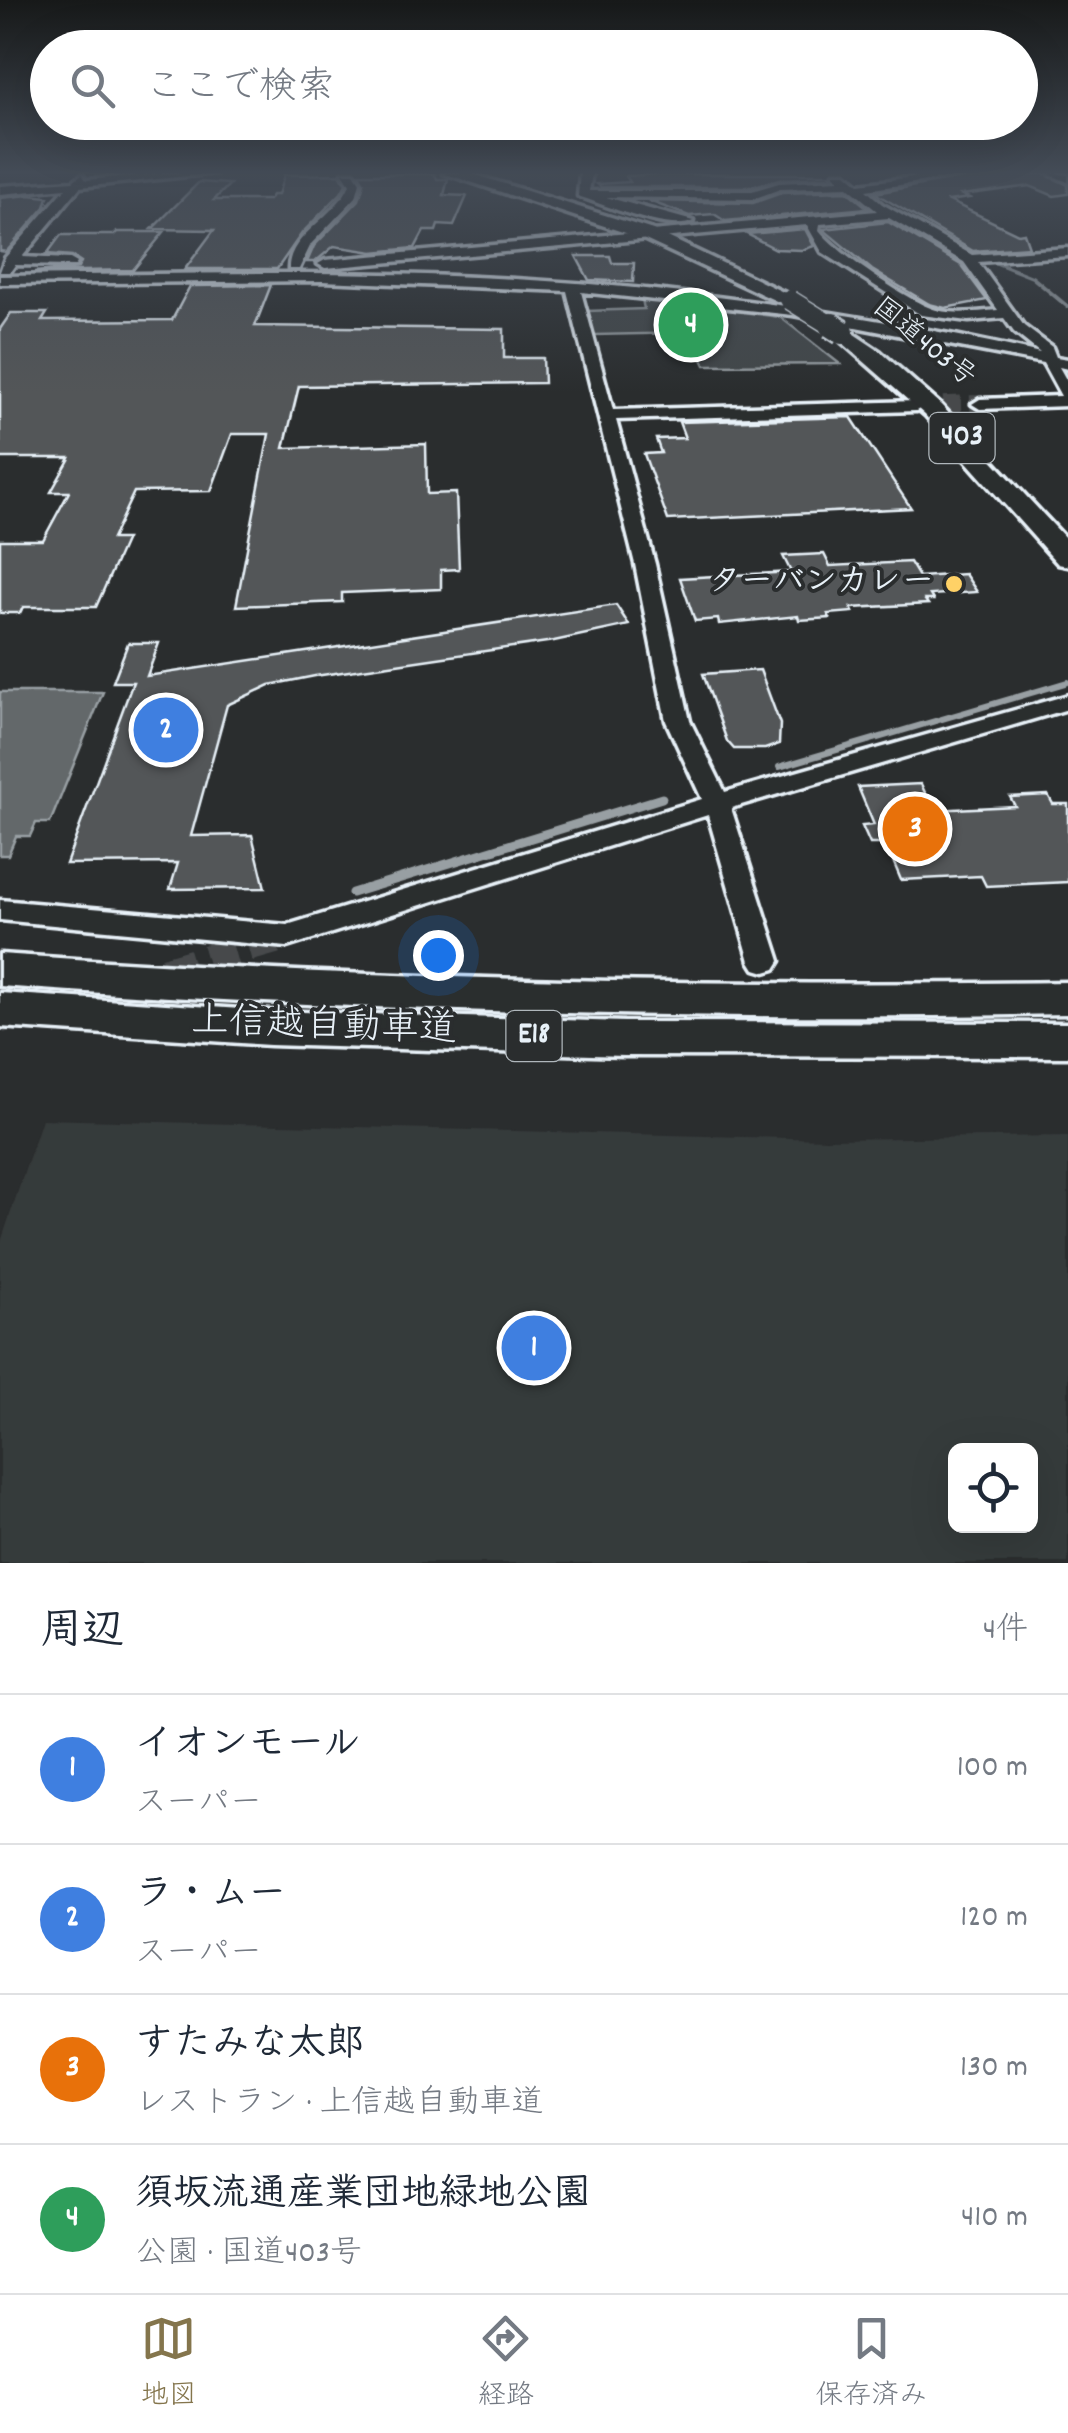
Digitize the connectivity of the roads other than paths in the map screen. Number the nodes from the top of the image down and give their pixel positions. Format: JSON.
{"nodes":[{"id":1,"x":24,"y":246,"type":"edge"},
{"id":2,"x":304,"y":246,"type":"edge"},
{"id":3,"x":515,"y":246,"type":"edge"},
{"id":4,"x":673,"y":246,"type":"edge"},
{"id":5,"x":700,"y":246,"type":"edge"},
{"id":6,"x":825,"y":246,"type":"edge"},
{"id":7,"x":954,"y":246,"type":"edge"},
{"id":8,"x":1068,"y":252,"type":"edge"},
{"id":9,"x":969,"y":260,"type":"junction"},
{"id":10,"x":10,"y":262,"type":"junction"},
{"id":11,"x":294,"y":266,"type":"junction"},
{"id":12,"x":0,"y":277,"type":"edge"},
{"id":13,"x":573,"y":287,"type":"junction"},
{"id":14,"x":1007,"y":313,"type":"junction"},
{"id":15,"x":852,"y":332,"type":"junction"},
{"id":16,"x":1059,"y":362,"type":"edge"},
{"id":17,"x":1068,"y":398,"type":"edge"},
{"id":18,"x":980,"y":404,"type":"tunnel mouth"},
{"id":19,"x":916,"y":406,"type":"tunnel mouth"},
{"id":20,"x":607,"y":416,"type":"junction"},
{"id":21,"x":1068,"y":530,"type":"edge"},
{"id":22,"x":1068,"y":558,"type":"edge"},
{"id":23,"x":1068,"y":702,"type":"edge"},
{"id":24,"x":717,"y":803,"type":"junction"},
{"id":25,"x":0,"y":910,"type":"edge"},
{"id":26,"x":765,"y":960,"type":"dead end"},
{"id":27,"x":0,"y":970,"type":"edge"},
{"id":28,"x":1068,"y":998,"type":"edge"},
{"id":29,"x":0,"y":1010,"type":"edge"},
{"id":30,"x":1068,"y":1040,"type":"edge"}],
"edges":[{"from":1,"to":10,"type":"street"},
{"from":2,"to":11,"type":"street"},
{"from":3,"to":11,"type":"street"},
{"from":4,"to":15,"type":"highway","name":"国道403号","number":"403","bridge":true},
{"from":5,"to":15,"type":"highway","name":"国道403号","number":"403"},
{"from":6,"to":14,"type":"street"},
{"from":7,"to":9,"type":"street"},
{"from":8,"to":9,"type":"street"},
{"from":9,"to":14,"type":"street"},
{"from":10,"to":11,"type":"street"},
{"from":10,"to":12,"type":"street"},
{"from":12,"to":13,"type":"street"},
{"from":13,"to":16,"type":"street"},
{"from":13,"to":20,"type":"street"},
{"from":14,"to":16,"type":"street"},
{"from":15,"to":21,"type":"highway","name":"国道403号","number":"403"},
{"from":15,"to":22,"type":"highway","name":"国道403号","number":"403"},
{"from":16,"to":17,"type":"street"},
{"from":17,"to":18,"type":"street"},
{"from":19,"to":20,"type":"street"},
{"from":20,"to":24,"type":"street"},
{"from":23,"to":24,"type":"street"},
{"from":24,"to":25,"type":"street"},
{"from":24,"to":26,"type":"street"},
{"from":27,"to":28,"type":"highway","name":"上信越自動車道","number":"E18"},
{"from":29,"to":30,"type":"highway","name":"上信越自動車道","number":"E18"}]}
